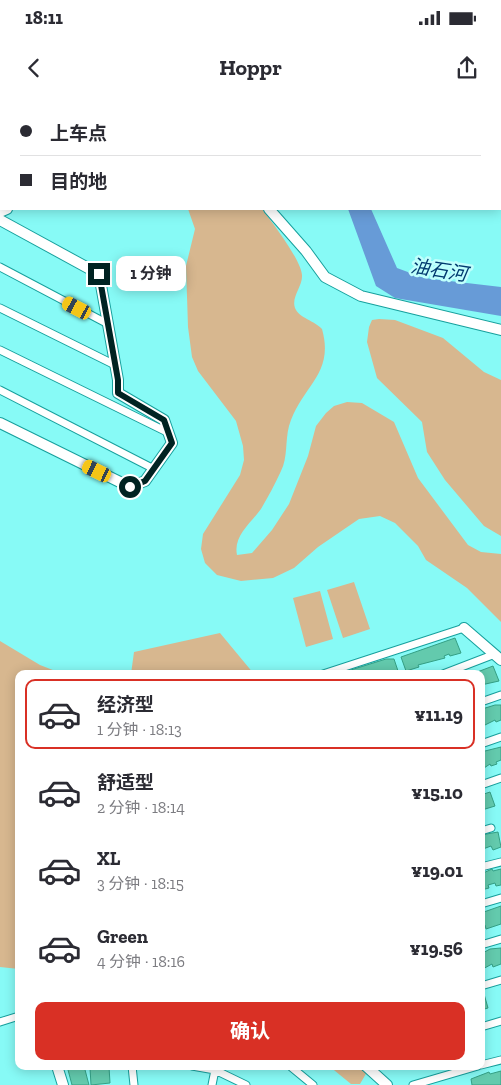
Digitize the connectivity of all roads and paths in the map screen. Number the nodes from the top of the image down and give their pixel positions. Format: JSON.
{"nodes":[{"id":1,"x":270,"y":210,"type":"edge"},
{"id":2,"x":0,"y":220,"type":"edge"},
{"id":3,"x":0,"y":267,"type":"edge"},
{"id":4,"x":0,"y":308,"type":"edge"},
{"id":5,"x":108,"y":324,"type":"junction"},
{"id":6,"x":501,"y":330,"type":"edge"},
{"id":7,"x":0,"y":350,"type":"edge"},
{"id":8,"x":115,"y":365,"type":"junction"},
{"id":9,"x":0,"y":390,"type":"edge"},
{"id":10,"x":0,"y":423,"type":"edge"},
{"id":11,"x":169,"y":433,"type":"junction"},
{"id":12,"x":154,"y":469,"type":"junction"},
{"id":13,"x":464,"y":628,"type":"joint"},
{"id":14,"x":498,"y":657,"type":"edge"},
{"id":15,"x":335,"y":670,"type":"edge"},
{"id":16,"x":456,"y":670,"type":"edge"},
{"id":17,"x":501,"y":695,"type":"edge"},
{"id":18,"x":485,"y":701,"type":"edge"},
{"id":19,"x":501,"y":737,"type":"edge"},
{"id":20,"x":485,"y":743,"type":"edge"},
{"id":21,"x":501,"y":778,"type":"edge"},
{"id":22,"x":485,"y":784,"type":"edge"},
{"id":23,"x":492,"y":828,"type":"dead end"},
{"id":24,"x":485,"y":830,"type":"edge"},
{"id":25,"x":501,"y":862,"type":"edge"},
{"id":26,"x":485,"y":866,"type":"edge"},
{"id":27,"x":501,"y":898,"type":"edge"},
{"id":28,"x":485,"y":903,"type":"edge"},
{"id":29,"x":501,"y":939,"type":"edge"},
{"id":30,"x":485,"y":944,"type":"edge"},
{"id":31,"x":501,"y":980,"type":"edge"},
{"id":32,"x":485,"y":985,"type":"edge"},
{"id":33,"x":15,"y":1017,"type":"edge"},
{"id":34,"x":501,"y":1021,"type":"edge"},
{"id":35,"x":0,"y":1022,"type":"edge"},
{"id":36,"x":485,"y":1026,"type":"edge"},
{"id":37,"x":501,"y":1060,"type":"edge"},
{"id":38,"x":485,"y":1065,"type":"edge"},
{"id":39,"x":58,"y":1070,"type":"edge"},
{"id":40,"x":132,"y":1070,"type":"edge"},
{"id":41,"x":215,"y":1070,"type":"joint"},
{"id":42,"x":295,"y":1070,"type":"edge"},
{"id":43,"x":370,"y":1070,"type":"edge"},
{"id":44,"x":466,"y":1070,"type":"edge"},
{"id":45,"x":212,"y":1084,"type":"edge"},
{"id":46,"x":63,"y":1085,"type":"edge"},
{"id":47,"x":133,"y":1085,"type":"edge"},
{"id":48,"x":202,"y":1085,"type":"edge"},
{"id":49,"x":246,"y":1085,"type":"edge"},
{"id":50,"x":313,"y":1085,"type":"edge"},
{"id":51,"x":387,"y":1085,"type":"edge"},
{"id":52,"x":413,"y":1085,"type":"edge"}],
"edges":[{"from":1,"to":6,"type":"street"},
{"from":2,"to":5,"type":"street"},
{"from":3,"to":5,"type":"street"},
{"from":4,"to":8,"type":"street"},
{"from":5,"to":8,"type":"street"},
{"from":7,"to":11,"type":"street"},
{"from":8,"to":11,"type":"street"},
{"from":9,"to":12,"type":"street"},
{"from":10,"to":12,"type":"street"},
{"from":11,"to":12,"type":"street"},
{"from":13,"to":14,"type":"street"},
{"from":13,"to":15,"type":"street"},
{"from":14,"to":16,"type":"street"},
{"from":17,"to":18,"type":"street"},
{"from":19,"to":20,"type":"street"},
{"from":21,"to":22,"type":"street"},
{"from":23,"to":24,"type":"street"},
{"from":25,"to":26,"type":"street"},
{"from":27,"to":28,"type":"street"},
{"from":29,"to":30,"type":"street"},
{"from":31,"to":32,"type":"street"},
{"from":33,"to":35,"type":"street"},
{"from":34,"to":36,"type":"street"},
{"from":37,"to":38,"type":"street"},
{"from":39,"to":46,"type":"street"},
{"from":40,"to":47,"type":"street"},
{"from":41,"to":45,"type":"street"},
{"from":41,"to":49,"type":"street"},
{"from":42,"to":50,"type":"street"},
{"from":43,"to":51,"type":"street"},
{"from":44,"to":52,"type":"street"},
{"from":45,"to":48,"type":"street"}]}
